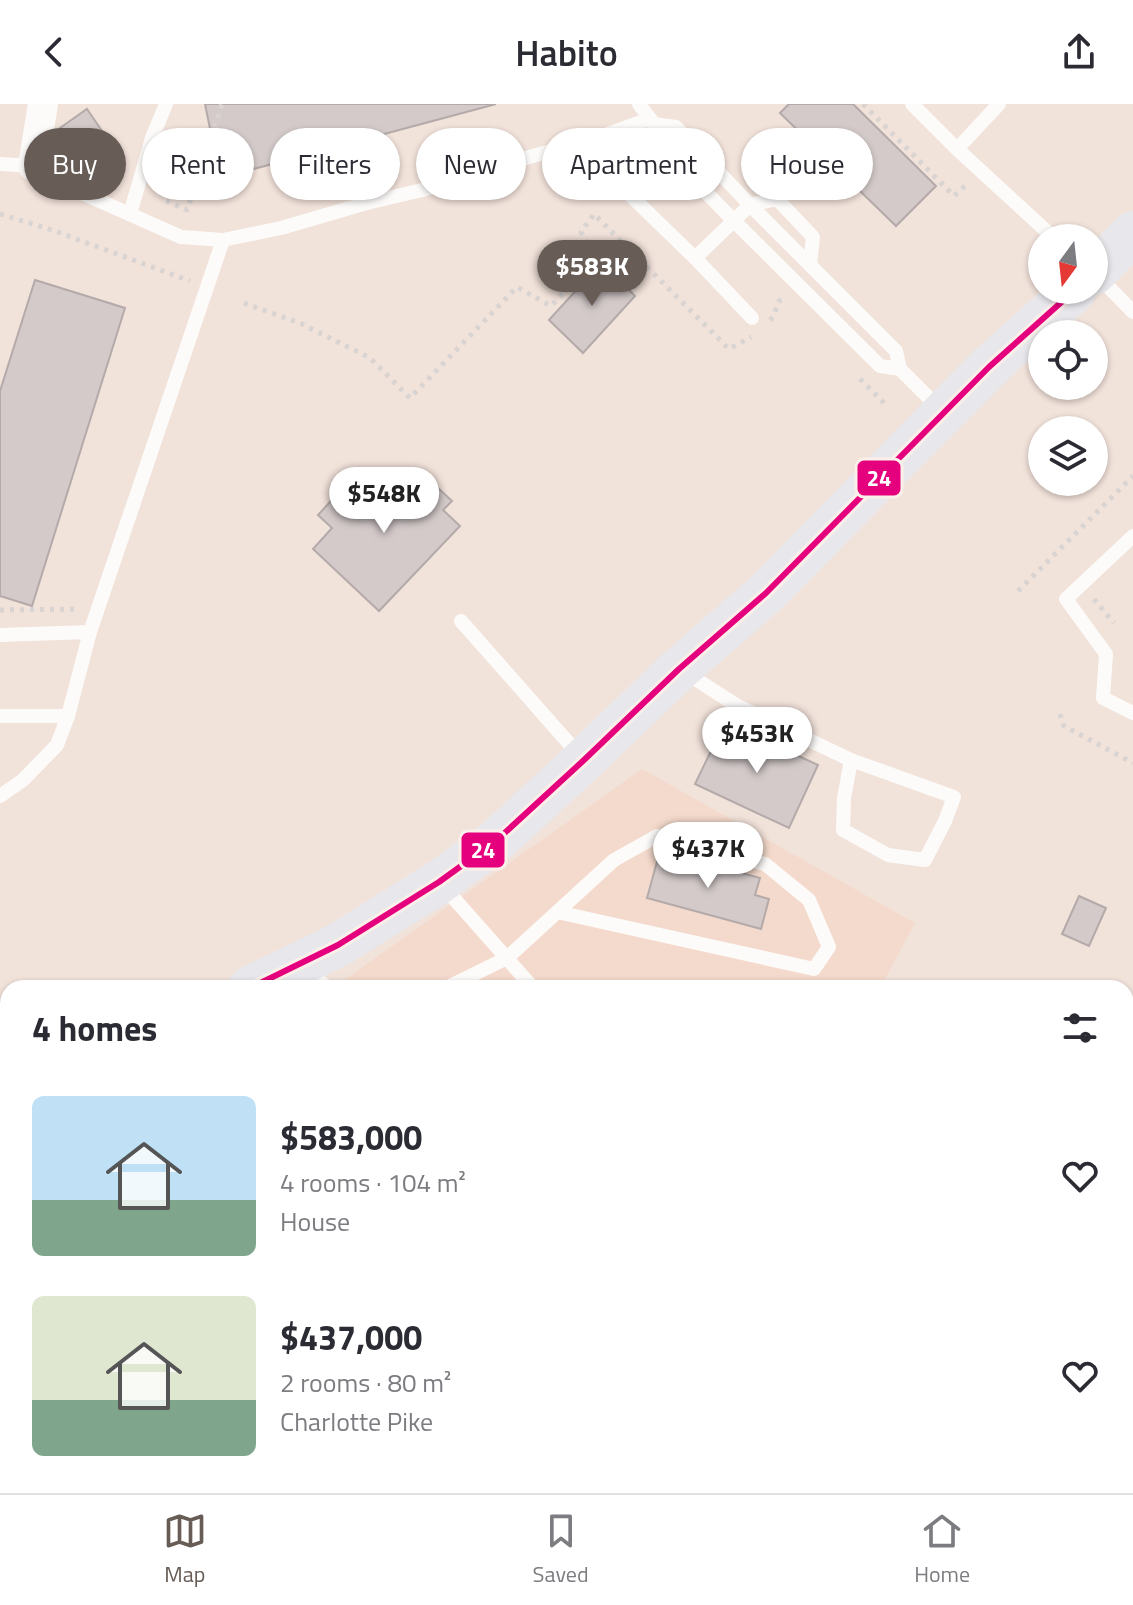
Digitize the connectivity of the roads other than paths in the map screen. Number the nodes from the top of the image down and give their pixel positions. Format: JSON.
{"nodes":[{"id":1,"x":43,"y":104,"type":"edge"},
{"id":2,"x":166,"y":104,"type":"edge"},
{"id":3,"x":639,"y":104,"type":"edge"},
{"id":4,"x":912,"y":104,"type":"edge"},
{"id":5,"x":999,"y":104,"type":"edge"},
{"id":6,"x":651,"y":122,"type":"junction"},
{"id":7,"x":39,"y":128,"type":"edge"},
{"id":8,"x":957,"y":149,"type":"junction"},
{"id":9,"x":0,"y":164,"type":"edge"},
{"id":10,"x":24,"y":165,"type":"edge"},
{"id":11,"x":98,"y":200,"type":"edge"},
{"id":12,"x":635,"y":200,"type":"edge"},
{"id":13,"x":750,"y":205,"type":"junction"},
{"id":14,"x":130,"y":214,"type":"junction"},
{"id":15,"x":734,"y":221,"type":"junction"},
{"id":16,"x":1039,"y":224,"type":"edge"},
{"id":17,"x":1133,"y":233,"type":"edge"},
{"id":18,"x":223,"y":240,"type":"junction"},
{"id":19,"x":695,"y":258,"type":"junction"},
{"id":20,"x":1108,"y":258,"type":"edge"},
{"id":21,"x":810,"y":265,"type":"junction"},
{"id":22,"x":1108,"y":286,"type":"edge"},
{"id":23,"x":1059,"y":304,"type":"edge"},
{"id":24,"x":1133,"y":312,"type":"edge"},
{"id":25,"x":758,"y":322,"type":"road end"},
{"id":26,"x":900,"y":369,"type":"junction"},
{"id":27,"x":944,"y":412,"type":"junction"},
{"id":28,"x":1133,"y":536,"type":"edge"},
{"id":29,"x":461,"y":621,"type":"dead end"},
{"id":30,"x":90,"y":632,"type":"junction"},
{"id":31,"x":0,"y":635,"type":"edge"},
{"id":32,"x":679,"y":669,"type":"junction"},
{"id":33,"x":1133,"y":713,"type":"edge"},
{"id":34,"x":0,"y":716,"type":"edge"},
{"id":35,"x":68,"y":716,"type":"junction"},
{"id":36,"x":584,"y":760,"type":"junction"},
{"id":37,"x":851,"y":760,"type":"junction"},
{"id":38,"x":0,"y":796,"type":"edge"},
{"id":39,"x":439,"y":882,"type":"junction"},
{"id":40,"x":557,"y":912,"type":"junction"},
{"id":41,"x":507,"y":958,"type":"junction"},
{"id":42,"x":313,"y":977,"type":"edge"},
{"id":43,"x":462,"y":980,"type":"edge"},
{"id":44,"x":526,"y":980,"type":"edge"}],
"edges":[{"from":1,"to":7,"type":"street"},
{"from":2,"to":14,"type":"lane"},
{"from":3,"to":6,"type":"lane"},
{"from":4,"to":8,"type":"lane"},
{"from":5,"to":8,"type":"lane"},
{"from":6,"to":13,"type":"lane"},
{"from":6,"to":15,"type":"lane"},
{"from":6,"to":18,"type":"lane"},
{"from":8,"to":16,"type":"lane"},
{"from":9,"to":10,"type":"lane"},
{"from":11,"to":14,"type":"lane"},
{"from":12,"to":19,"type":"lane"},
{"from":13,"to":15,"type":"lane"},
{"from":13,"to":21,"type":"lane"},
{"from":13,"to":21,"type":"lane"},
{"from":14,"to":18,"type":"lane"},
{"from":15,"to":19,"type":"lane"},
{"from":15,"to":26,"type":"lane"},
{"from":17,"to":20,"type":"main road"},
{"from":18,"to":30,"type":"lane"},
{"from":19,"to":25,"type":"lane"},
{"from":21,"to":26,"type":"lane"},
{"from":22,"to":24,"type":"lane"},
{"from":23,"to":27,"type":"main road"},
{"from":26,"to":27,"type":"lane"},
{"from":27,"to":32,"type":"main road"},
{"from":28,"to":33,"type":"lane"},
{"from":29,"to":36,"type":"lane"},
{"from":30,"to":31,"type":"lane"},
{"from":30,"to":35,"type":"lane"},
{"from":32,"to":36,"type":"main road"},
{"from":32,"to":37,"type":"lane"},
{"from":34,"to":35,"type":"lane"},
{"from":35,"to":38,"type":"lane"},
{"from":36,"to":39,"type":"main road"},
{"from":37,"to":37,"type":"lane"},
{"from":39,"to":41,"type":"lane"},
{"from":39,"to":42,"type":"main road"},
{"from":40,"to":40,"type":"lane"},
{"from":40,"to":41,"type":"lane"},
{"from":41,"to":43,"type":"lane"},
{"from":41,"to":44,"type":"lane"}]}
